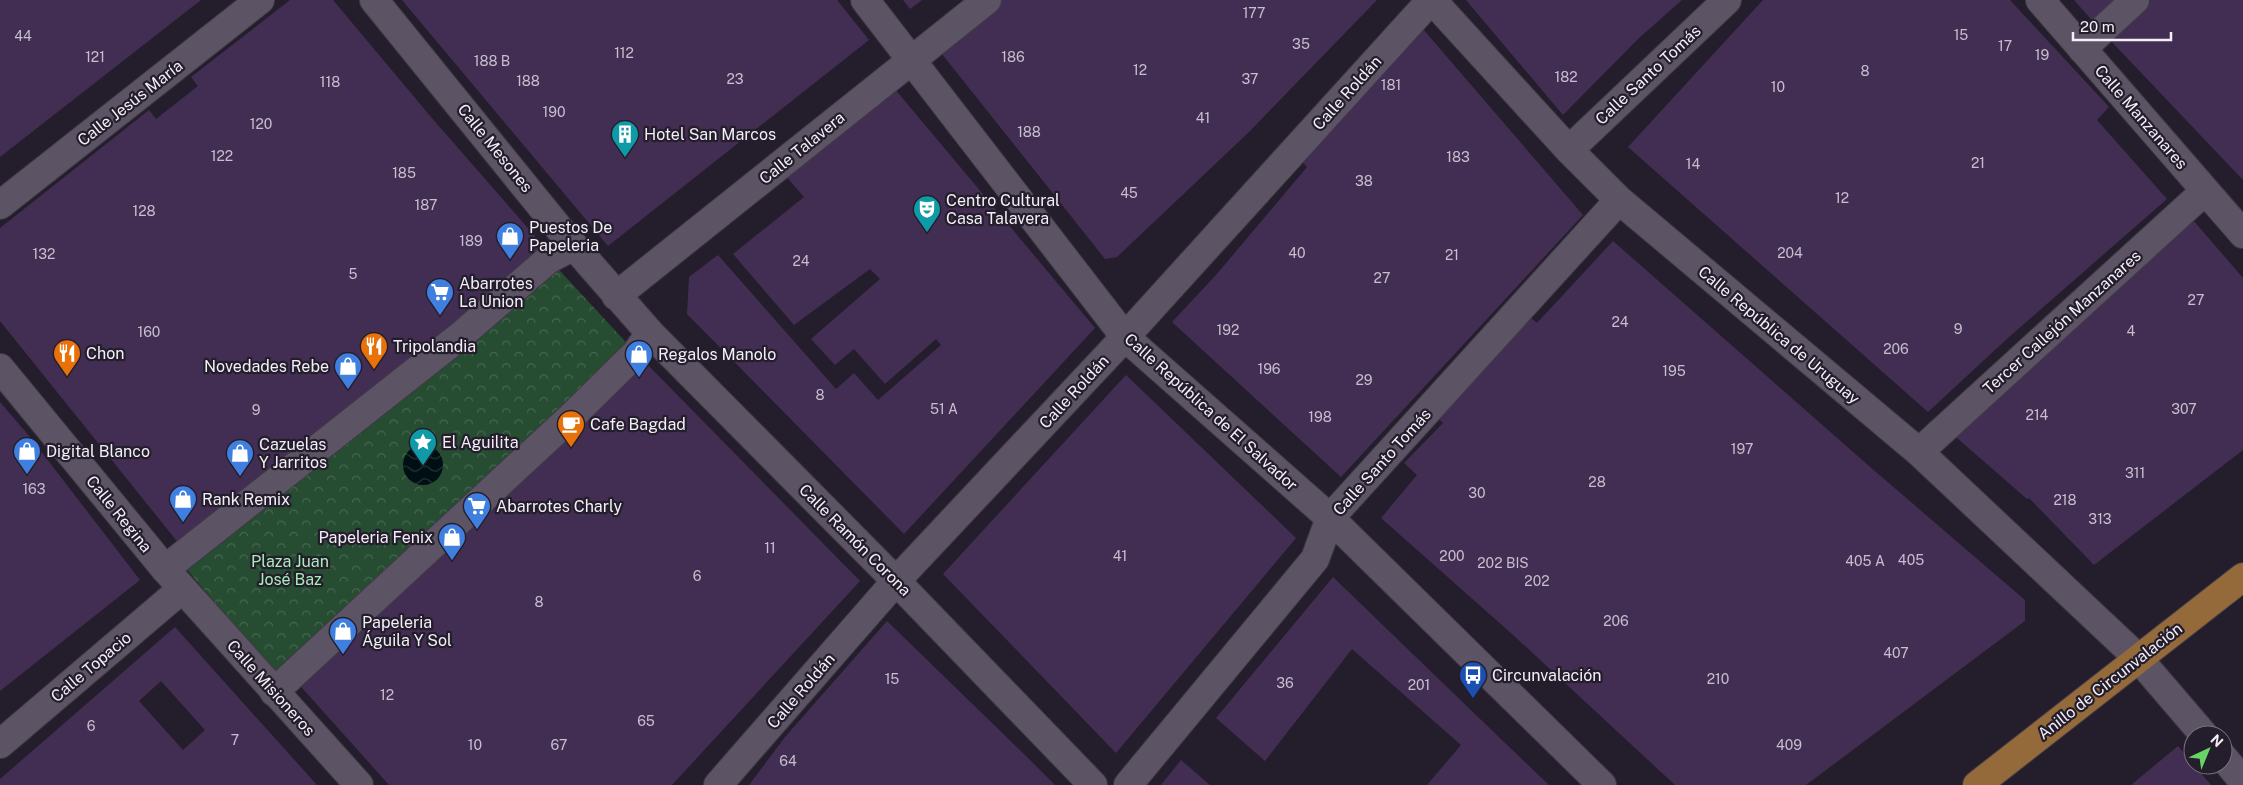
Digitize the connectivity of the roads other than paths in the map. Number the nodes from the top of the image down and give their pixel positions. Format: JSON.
{"nodes":[{"id":1,"x":260,"y":0,"type":"edge"},
{"id":2,"x":374,"y":0,"type":"edge"},
{"id":3,"x":865,"y":0,"type":"edge"},
{"id":4,"x":987,"y":0,"type":"edge"},
{"id":5,"x":1431,"y":0,"type":"edge"},
{"id":6,"x":1728,"y":0,"type":"edge"},
{"id":7,"x":2040,"y":0,"type":"edge"},
{"id":8,"x":2135,"y":0,"type":"edge"},
{"id":9,"x":2082,"y":49,"type":"junction"},
{"id":10,"x":911,"y":60,"type":"junction"},
{"id":11,"x":1569,"y":150,"type":"junction"},
{"id":12,"x":2205,"y":191,"type":"junction"},
{"id":13,"x":1619,"y":200,"type":"junction"},
{"id":14,"x":0,"y":205,"type":"edge"},
{"id":15,"x":2243,"y":234,"type":"edge"},
{"id":16,"x":574,"y":246,"type":"junction"},
{"id":17,"x":616,"y":296,"type":"junction"},
{"id":18,"x":650,"y":333,"type":"junction"},
{"id":19,"x":1126,"y":337,"type":"junction"},
{"id":20,"x":0,"y":368,"type":"edge"},
{"id":21,"x":1918,"y":452,"type":"junction"},
{"id":22,"x":1330,"y":518,"type":"junction"},
{"id":23,"x":164,"y":569,"type":"junction"},
{"id":24,"x":2243,"y":577,"type":"edge"},
{"id":25,"x":896,"y":581,"type":"junction"},
{"id":26,"x":182,"y":590,"type":"junction"},
{"id":27,"x":2138,"y":658,"type":"junction"},
{"id":28,"x":274,"y":692,"type":"junction"},
{"id":29,"x":2195,"y":725,"type":"edge"},
{"id":30,"x":0,"y":744,"type":"edge"},
{"id":31,"x":2233,"y":769,"type":"edge"},
{"id":32,"x":2243,"y":781,"type":"edge"},
{"id":33,"x":360,"y":785,"type":"edge"},
{"id":34,"x":718,"y":785,"type":"edge"},
{"id":35,"x":1093,"y":785,"type":"edge"},
{"id":36,"x":1128,"y":785,"type":"edge"},
{"id":37,"x":1602,"y":785,"type":"edge"},
{"id":38,"x":1977,"y":785,"type":"edge"}],
"edges":[{"from":1,"to":14,"type":"street","name":"Calle Jesús María"},
{"from":2,"to":16,"type":"street","name":"Calle Mesones"},
{"from":3,"to":10,"type":"street","name":"Calle República de El Salvador"},
{"from":4,"to":10,"type":"street","name":"Calle Talavera"},
{"from":5,"to":11,"type":"street","name":"Calle República de Uruguay"},
{"from":5,"to":19,"type":"street","name":"Calle Roldán"},
{"from":6,"to":11,"type":"street","name":"Calle Santo Tomás"},
{"from":7,"to":9,"type":"street","name":"Calle Manzanares"},
{"from":8,"to":9,"type":"street"},
{"from":9,"to":12,"type":"street","name":"Calle Manzanares"},
{"from":10,"to":17,"type":"street","name":"Calle Talavera"},
{"from":10,"to":19,"type":"street","name":"Calle República de El Salvador"},
{"from":11,"to":13,"type":"street","name":"Calle República de Uruguay"},
{"from":12,"to":15,"type":"street","name":"Calle Manzanares"},
{"from":12,"to":21,"type":"street","name":"Tercer Callejón Manzanares"},
{"from":13,"to":21,"type":"street","name":"Calle República de Uruguay"},
{"from":13,"to":22,"type":"street","name":"Calle Santo Tomás"},
{"from":16,"to":17,"type":"street","name":"Calle Mesones"},
{"from":16,"to":23,"type":"street"},
{"from":17,"to":18,"type":"street","name":"Calle Ramón Corona"},
{"from":18,"to":25,"type":"street","name":"Calle Ramón Corona"},
{"from":18,"to":28,"type":"street"},
{"from":19,"to":22,"type":"street","name":"Calle República de El Salvador"},
{"from":19,"to":25,"type":"street","name":"Calle Roldán"},
{"from":20,"to":23,"type":"street","name":"Calle Regina"},
{"from":21,"to":27,"type":"street","name":"Calle República de Uruguay"},
{"from":22,"to":36,"type":"street","name":"Calle Santo Tomás"},
{"from":22,"to":37,"type":"street","name":"Calle República de El Salvador"},
{"from":23,"to":26,"type":"street","name":"Calle Regina"},
{"from":24,"to":27,"type":"main road","name":"Anillo de Circunvalación"},
{"from":25,"to":34,"type":"street","name":"Calle Roldán"},
{"from":25,"to":35,"type":"street","name":"Calle Ramón Corona"},
{"from":26,"to":28,"type":"street","name":"Calle Misioneros"},
{"from":26,"to":30,"type":"street","name":"Calle Topacio"},
{"from":27,"to":29,"type":"street","name":"Calle República de Uruguay"},
{"from":27,"to":38,"type":"main road","name":"Anillo de Circunvalación"},
{"from":28,"to":33,"type":"street","name":"Calle Misioneros"},
{"from":31,"to":32,"type":"street"}]}
